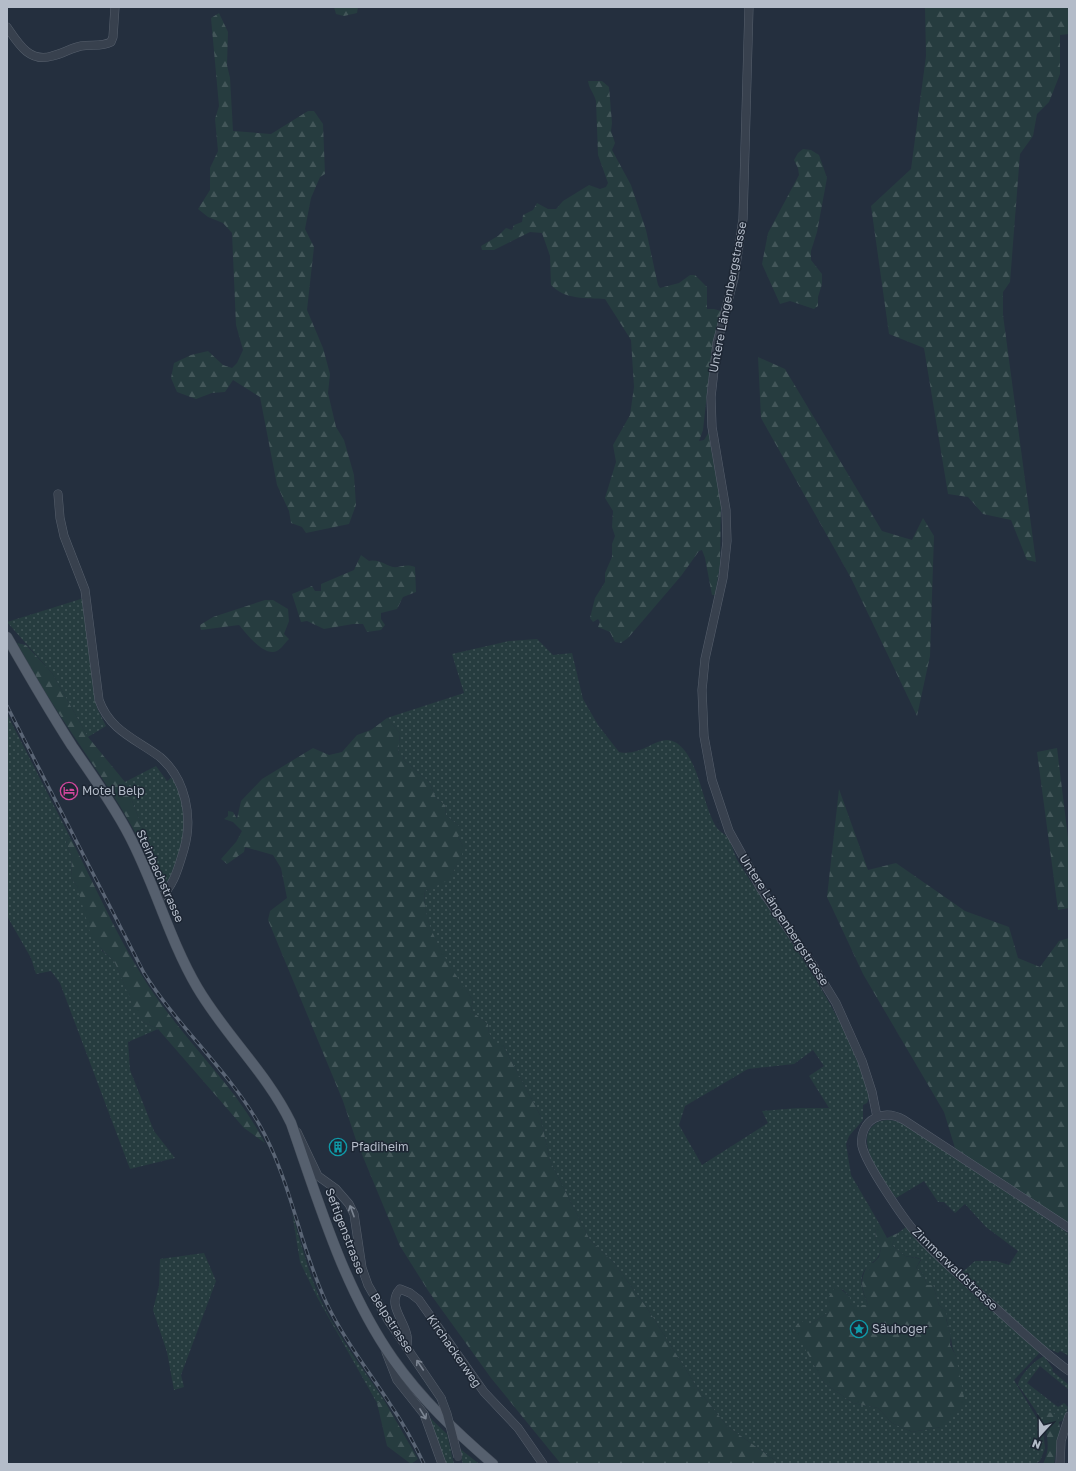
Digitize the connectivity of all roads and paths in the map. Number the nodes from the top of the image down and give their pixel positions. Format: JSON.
{"nodes":[{"id":1,"x":115,"y":7,"type":"edge"},
{"id":2,"x":749,"y":7,"type":"edge"},
{"id":3,"x":7,"y":27,"type":"edge"},
{"id":4,"x":58,"y":494,"type":"dead end"},
{"id":5,"x":7,"y":637,"type":"edge"},
{"id":6,"x":158,"y":900,"type":"junction"},
{"id":7,"x":877,"y":1117,"type":"junction"},
{"id":8,"x":291,"y":1124,"type":"junction"},
{"id":9,"x":1069,"y":1228,"type":"edge"},
{"id":10,"x":383,"y":1344,"type":"junction"},
{"id":11,"x":406,"y":1346,"type":"junction"},
{"id":12,"x":1069,"y":1371,"type":"edge"},
{"id":13,"x":1069,"y":1416,"type":"edge"},
{"id":14,"x":459,"y":1460,"type":"edge"},
{"id":15,"x":442,"y":1464,"type":"edge"},
{"id":16,"x":493,"y":1464,"type":"edge"},
{"id":17,"x":543,"y":1464,"type":"edge"},
{"id":18,"x":1060,"y":1464,"type":"edge"}],
"edges":[{"from":1,"to":3,"type":"street"},
{"from":2,"to":7,"type":"street","name":"Untere Längenbergstrasse"},
{"from":4,"to":6,"type":"street"},
{"from":5,"to":6,"type":"main road","name":"Steinbachstrasse"},
{"from":6,"to":8,"type":"main road","name":"Steinbachstrasse"},
{"from":7,"to":9,"type":"street"},
{"from":7,"to":12,"type":"street","name":"Zimmerwaldstrasse"},
{"from":8,"to":10,"type":"main road","name":"Seftigenstrasse"},
{"from":11,"to":8,"type":"street","name":"Belpstrasse","one_way":true},
{"from":10,"to":15,"type":"street","name":"Belpstrasse","one_way":true},
{"from":10,"to":16,"type":"main road","name":"Seftigenstrasse"},
{"from":14,"to":11,"type":"street","name":"Belpstrasse","one_way":true,"bridge":true},
{"from":11,"to":17,"type":"street","name":"Kirchackerweg"},
{"from":13,"to":18,"type":"street"}]}
